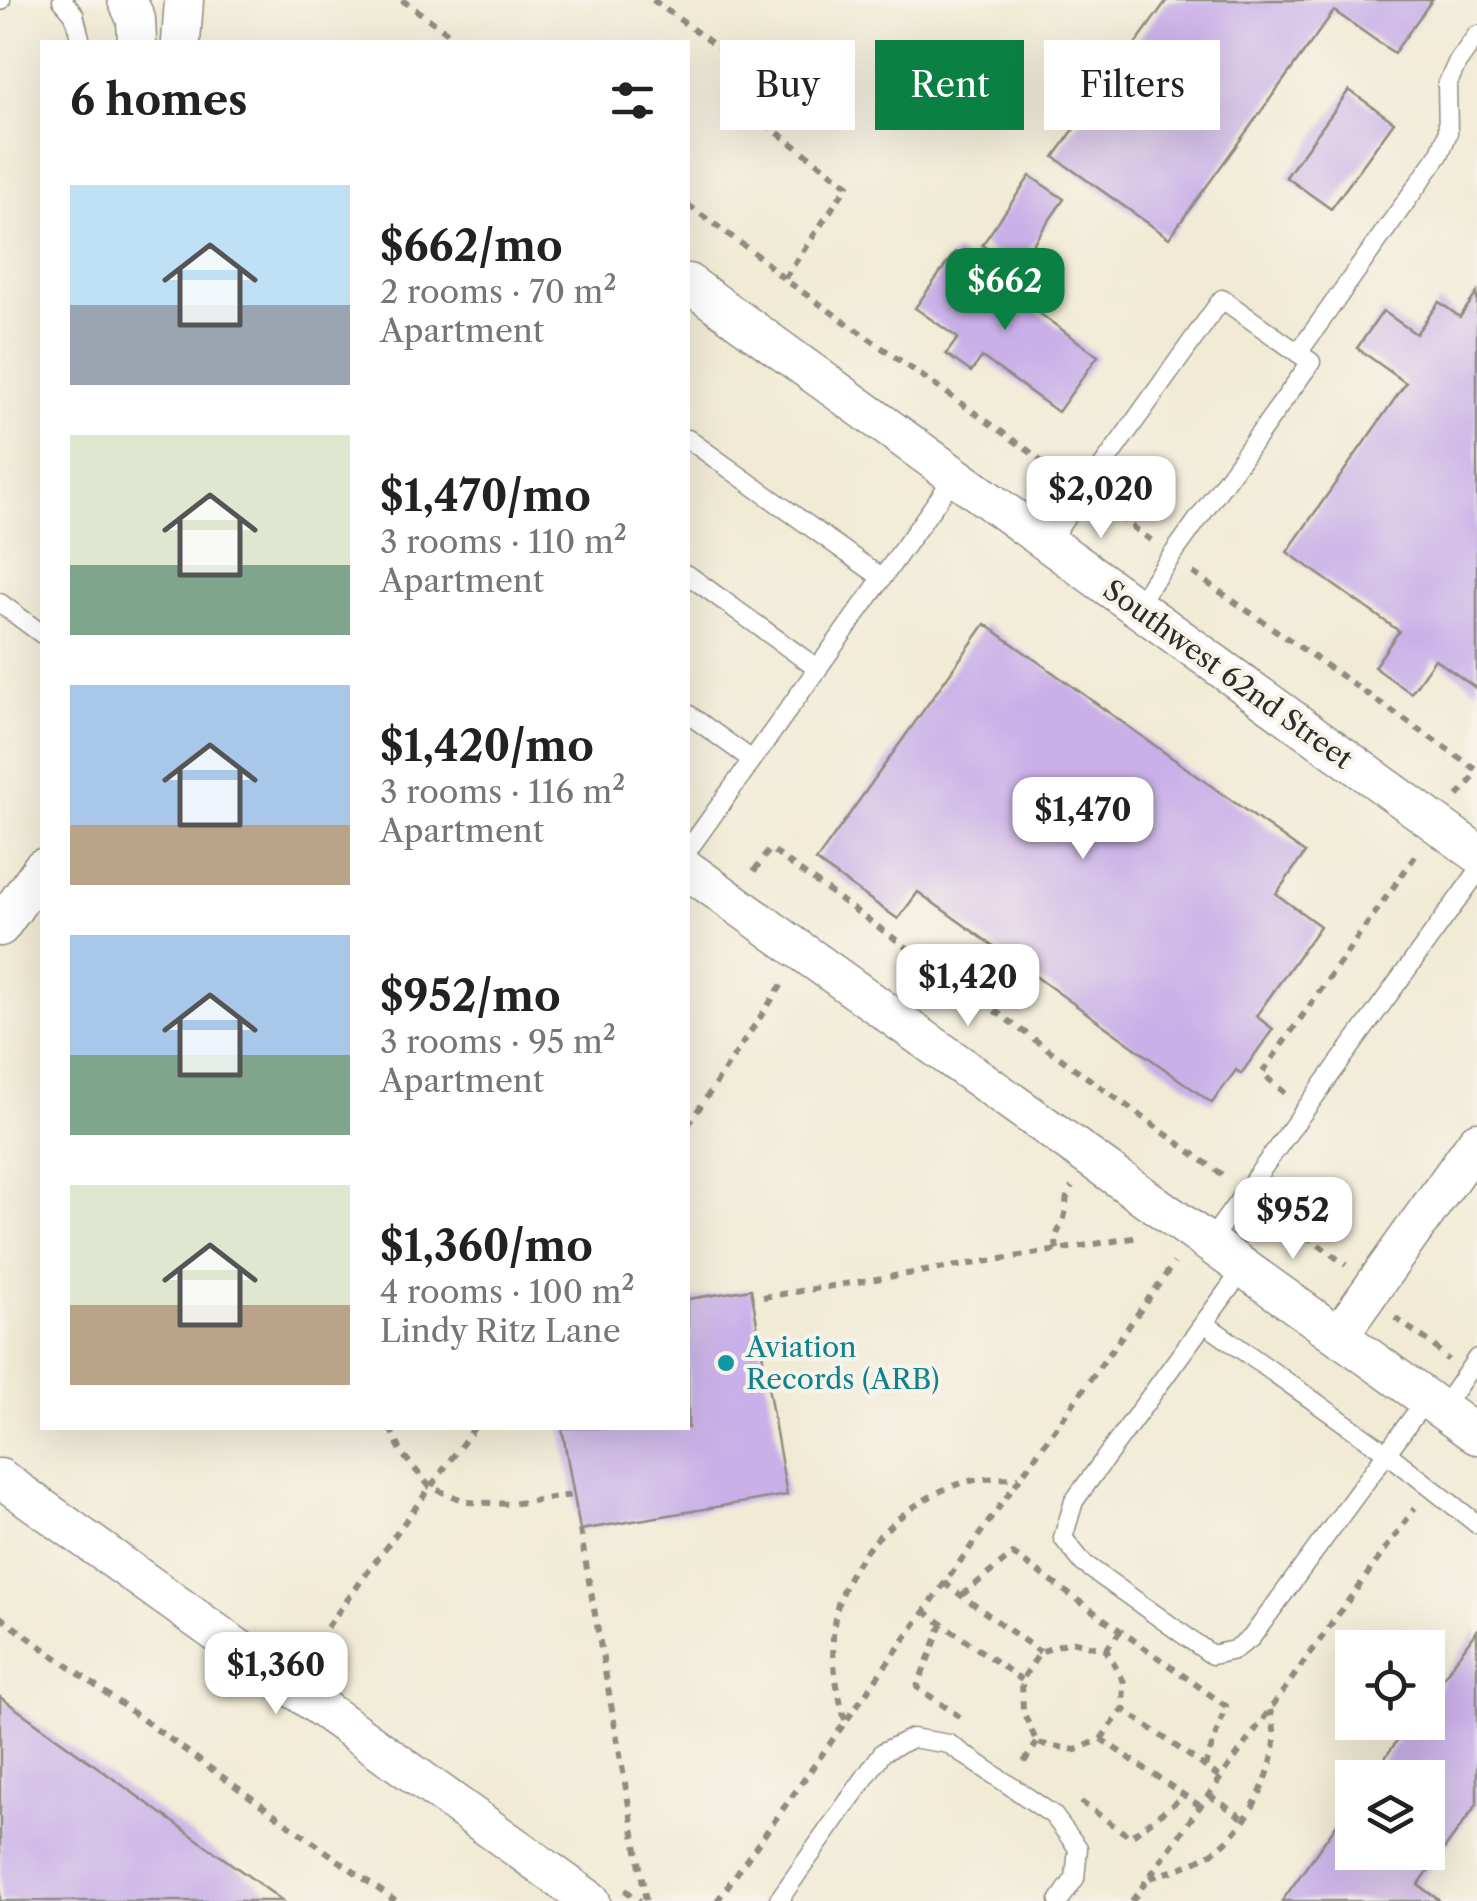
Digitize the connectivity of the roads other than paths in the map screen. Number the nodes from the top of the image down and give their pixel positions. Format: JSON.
{"nodes":[{"id":1,"x":62,"y":0,"type":"edge"},
{"id":2,"x":127,"y":0,"type":"edge"},
{"id":3,"x":184,"y":0,"type":"edge"},
{"id":4,"x":1477,"y":35,"type":"edge"},
{"id":5,"x":80,"y":40,"type":"edge"},
{"id":6,"x":138,"y":40,"type":"edge"},
{"id":7,"x":180,"y":40,"type":"edge"},
{"id":8,"x":690,"y":284,"type":"edge"},
{"id":9,"x":1298,"y":353,"type":"junction"},
{"id":10,"x":690,"y":440,"type":"edge"},
{"id":11,"x":955,"y":476,"type":"junction"},
{"id":12,"x":1047,"y":544,"type":"junction"},
{"id":13,"x":690,"y":576,"type":"edge"},
{"id":14,"x":882,"y":578,"type":"junction"},
{"id":15,"x":0,"y":603,"type":"edge"},
{"id":16,"x":1135,"y":607,"type":"junction"},
{"id":17,"x":40,"y":633,"type":"edge"},
{"id":18,"x":818,"y":669,"type":"junction"},
{"id":19,"x":690,"y":715,"type":"edge"},
{"id":20,"x":752,"y":760,"type":"junction"},
{"id":21,"x":690,"y":847,"type":"edge"},
{"id":22,"x":1477,"y":853,"type":"edge"},
{"id":23,"x":40,"y":871,"type":"edge"},
{"id":24,"x":690,"y":871,"type":"edge"},
{"id":25,"x":1477,"y":873,"type":"edge"},
{"id":26,"x":0,"y":928,"type":"edge"},
{"id":27,"x":1477,"y":1141,"type":"edge"},
{"id":28,"x":1209,"y":1242,"type":"junction"},
{"id":29,"x":1244,"y":1268,"type":"junction"},
{"id":30,"x":1204,"y":1322,"type":"junction"},
{"id":31,"x":1339,"y":1335,"type":"junction"},
{"id":32,"x":1477,"y":1358,"type":"edge"},
{"id":33,"x":1434,"y":1404,"type":"junction"},
{"id":34,"x":1477,"y":1435,"type":"edge"},
{"id":35,"x":1387,"y":1453,"type":"junction"},
{"id":36,"x":0,"y":1478,"type":"edge"},
{"id":37,"x":1477,"y":1524,"type":"edge"},
{"id":38,"x":591,"y":1901,"type":"edge"},
{"id":39,"x":778,"y":1901,"type":"edge"},
{"id":40,"x":1059,"y":1901,"type":"edge"}],
"edges":[{"from":1,"to":5,"type":"lane"},
{"from":2,"to":6,"type":"street"},
{"from":3,"to":7,"type":"street"},
{"from":4,"to":9,"type":"lane"},
{"from":8,"to":11,"type":"street","name":"Southwest 62nd Street"},
{"from":9,"to":12,"type":"lane"},
{"from":9,"to":16,"type":"lane"},
{"from":10,"to":14,"type":"lane"},
{"from":11,"to":12,"type":"street","name":"Southwest 62nd Street"},
{"from":11,"to":14,"type":"lane"},
{"from":12,"to":16,"type":"street","name":"Southwest 62nd Street"},
{"from":13,"to":18,"type":"lane"},
{"from":14,"to":18,"type":"lane"},
{"from":15,"to":17,"type":"lane"},
{"from":16,"to":22,"type":"street","name":"Southwest 62nd Street"},
{"from":18,"to":20,"type":"lane"},
{"from":19,"to":20,"type":"lane"},
{"from":20,"to":21,"type":"lane"},
{"from":23,"to":26,"type":"street"},
{"from":24,"to":28,"type":"street"},
{"from":25,"to":28,"type":"lane"},
{"from":27,"to":31,"type":"street"},
{"from":28,"to":29,"type":"street"},
{"from":29,"to":30,"type":"lane"},
{"from":29,"to":31,"type":"street"},
{"from":30,"to":35,"type":"lane"},
{"from":30,"to":35,"type":"lane"},
{"from":31,"to":33,"type":"street"},
{"from":32,"to":33,"type":"lane"},
{"from":33,"to":34,"type":"street"},
{"from":33,"to":35,"type":"lane"},
{"from":35,"to":37,"type":"lane"},
{"from":36,"to":38,"type":"street"},
{"from":39,"to":40,"type":"lane"}]}
